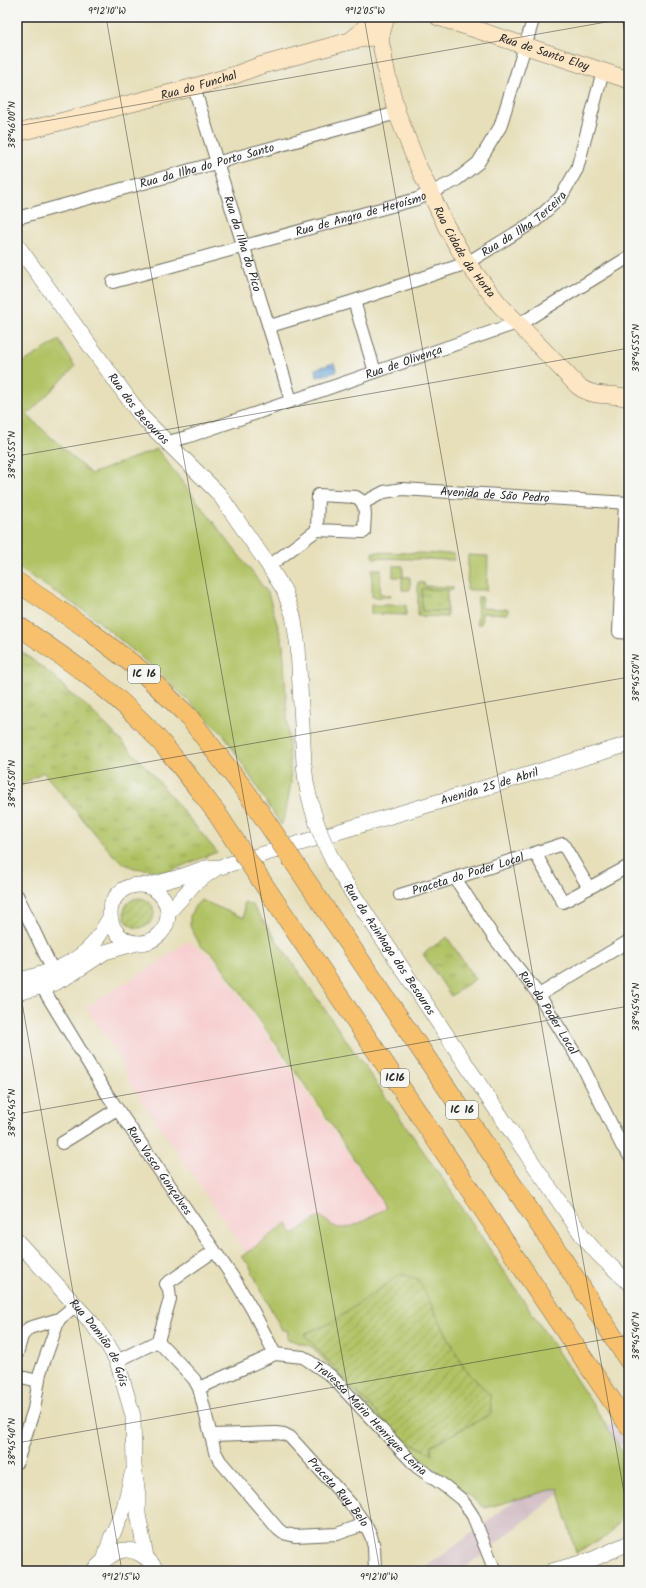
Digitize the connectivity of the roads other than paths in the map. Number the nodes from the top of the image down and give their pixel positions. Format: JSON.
{"nodes":[{"id":1,"x":370,"y":17,"type":"edge"},
{"id":2,"x":386,"y":17,"type":"edge"},
{"id":3,"x":438,"y":17,"type":"edge"},
{"id":4,"x":534,"y":17,"type":"edge"},
{"id":5,"x":380,"y":40,"type":"junction"},
{"id":6,"x":350,"y":41,"type":"junction"},
{"id":7,"x":524,"y":45,"type":"junction"},
{"id":8,"x":603,"y":71,"type":"junction"},
{"id":9,"x":629,"y":80,"type":"edge"},
{"id":10,"x":194,"y":87,"type":"junction"},
{"id":11,"x":398,"y":113,"type":"junction"},
{"id":12,"x":17,"y":133,"type":"edge"},
{"id":13,"x":216,"y":163,"type":"junction"},
{"id":14,"x":430,"y":194,"type":"junction"},
{"id":15,"x":17,"y":218,"type":"edge"},
{"id":16,"x":17,"y":245,"type":"edge"},
{"id":17,"x":243,"y":246,"type":"junction"},
{"id":18,"x":629,"y":257,"type":"edge"},
{"id":19,"x":467,"y":263,"type":"junction"},
{"id":20,"x":113,"y":282,"type":"dead end"},
{"id":21,"x":354,"y":301,"type":"junction"},
{"id":22,"x":517,"y":323,"type":"junction"},
{"id":23,"x":270,"y":326,"type":"junction"},
{"id":24,"x":375,"y":372,"type":"junction"},
{"id":25,"x":629,"y":398,"type":"edge"},
{"id":26,"x":292,"y":401,"type":"junction"},
{"id":27,"x":168,"y":442,"type":"junction"},
{"id":28,"x":363,"y":503,"type":"junction"},
{"id":29,"x":627,"y":503,"type":"edge"},
{"id":30,"x":317,"y":530,"type":"junction"},
{"id":31,"x":269,"y":566,"type":"junction"},
{"id":32,"x":17,"y":582,"type":"edge"},
{"id":33,"x":17,"y":625,"type":"edge"},
{"id":34,"x":629,"y":633,"type":"edge"},
{"id":35,"x":629,"y":744,"type":"edge"},
{"id":36,"x":535,"y":853,"type":"junction"},
{"id":37,"x":629,"y":866,"type":"edge"},
{"id":38,"x":220,"y":867,"type":"junction"},
{"id":39,"x":455,"y":878,"type":"junction"},
{"id":40,"x":147,"y":886,"type":"junction"},
{"id":41,"x":588,"y":888,"type":"junction"},
{"id":42,"x":17,"y":894,"type":"edge"},
{"id":43,"x":400,"y":895,"type":"dead end"},
{"id":44,"x":168,"y":913,"type":"junction"},
{"id":45,"x":110,"y":918,"type":"junction"},
{"id":46,"x":137,"y":942,"type":"junction"},
{"id":47,"x":629,"y":942,"type":"edge"},
{"id":48,"x":53,"y":971,"type":"junction"},
{"id":49,"x":17,"y":981,"type":"edge"},
{"id":50,"x":42,"y":987,"type":"junction"},
{"id":51,"x":17,"y":993,"type":"edge"},
{"id":52,"x":539,"y":995,"type":"junction"},
{"id":53,"x":117,"y":1109,"type":"junction"},
{"id":54,"x":62,"y":1143,"type":"dead end"},
{"id":55,"x":629,"y":1155,"type":"edge"},
{"id":56,"x":17,"y":1241,"type":"edge"},
{"id":57,"x":214,"y":1251,"type":"junction"},
{"id":58,"x":629,"y":1283,"type":"edge"},
{"id":59,"x":76,"y":1305,"type":"junction"},
{"id":60,"x":59,"y":1319,"type":"junction"},
{"id":61,"x":158,"y":1341,"type":"junction"},
{"id":62,"x":17,"y":1354,"type":"edge"},
{"id":63,"x":275,"y":1354,"type":"junction"},
{"id":64,"x":117,"y":1361,"type":"junction"},
{"id":65,"x":629,"y":1361,"type":"edge"},
{"id":66,"x":17,"y":1376,"type":"edge"},
{"id":67,"x":38,"y":1381,"type":"junction"},
{"id":68,"x":199,"y":1388,"type":"junction"},
{"id":69,"x":629,"y":1426,"type":"edge"},
{"id":70,"x":211,"y":1435,"type":"junction"},
{"id":71,"x":17,"y":1462,"type":"edge"},
{"id":72,"x":134,"y":1466,"type":"junction"},
{"id":73,"x":365,"y":1524,"type":"junction"},
{"id":74,"x":629,"y":1543,"type":"edge"},
{"id":75,"x":98,"y":1566,"type":"edge"},
{"id":76,"x":154,"y":1566,"type":"edge"},
{"id":77,"x":375,"y":1571,"type":"edge"},
{"id":78,"x":495,"y":1571,"type":"edge"},
{"id":79,"x":552,"y":1571,"type":"edge"}],
"edges":[{"from":1,"to":6,"type":"main road"},
{"from":2,"to":5,"type":"main road"},
{"from":3,"to":7,"type":"main road","name":"Rua de Santo Eloy"},
{"from":4,"to":7,"type":"street","name":"Rua de Angra de Heroísmo"},
{"from":5,"to":6,"type":"main road","name":"Rua do Funchal"},
{"from":5,"to":11,"type":"main road","name":"Rua Cidade da Horta"},
{"from":6,"to":10,"type":"main road","name":"Rua do Funchal"},
{"from":7,"to":8,"type":"main road","name":"Rua de Santo Eloy"},
{"from":7,"to":14,"type":"street","name":"Rua de Angra de Heroísmo"},
{"from":8,"to":9,"type":"main road","name":"Rua de Santo Eloy"},
{"from":8,"to":19,"type":"street","name":"Rua da Ilha Terceira"},
{"from":10,"to":12,"type":"main road","name":"Rua do Funchal"},
{"from":10,"to":13,"type":"street","name":"Rua da Ilha do Pico"},
{"from":11,"to":13,"type":"street","name":"Rua da Ilha do Porto Santo"},
{"from":11,"to":14,"type":"main road","name":"Rua Cidade da Horta"},
{"from":13,"to":15,"type":"street","name":"Rua da Ilha do Porto Santo"},
{"from":13,"to":17,"type":"street","name":"Rua da Ilha do Pico"},
{"from":14,"to":17,"type":"street","name":"Rua de Angra de Heroísmo"},
{"from":14,"to":19,"type":"main road","name":"Rua Cidade da Horta"},
{"from":16,"to":27,"type":"street","name":"Rua dos Besouros"},
{"from":17,"to":20,"type":"street","name":"Rua de Angra de Heroísmo"},
{"from":17,"to":23,"type":"street","name":"Rua da Ilha do Pico"},
{"from":18,"to":22,"type":"street","name":"Rua de Olivença"},
{"from":19,"to":21,"type":"street","name":"Rua da Ilha Terceira"},
{"from":19,"to":22,"type":"main road","name":"Rua Cidade da Horta"},
{"from":21,"to":23,"type":"street","name":"Rua da Ilha Terceira"},
{"from":21,"to":24,"type":"street"},
{"from":22,"to":24,"type":"street","name":"Rua de Olivença"},
{"from":22,"to":25,"type":"main road","name":"Rua Cidade da Horta"},
{"from":23,"to":26,"type":"street","name":"Rua da Ilha do Pico"},
{"from":24,"to":26,"type":"street","name":"Rua de Olivença"},
{"from":26,"to":27,"type":"street","name":"Rua de Olivença"},
{"from":27,"to":31,"type":"street","name":"Rua dos Besouros"},
{"from":28,"to":29,"type":"street","name":"Avenida de São Pedro"},
{"from":28,"to":30,"type":"street"},
{"from":28,"to":30,"type":"street"},
{"from":29,"to":34,"type":"street"},
{"from":30,"to":31,"type":"street"},
{"from":31,"to":58,"type":"street","name":"Rua da Azinhaga dos Besouros","bridge":true},
{"from":32,"to":65,"type":"highway","number":"IC 16","bridge":true},
{"from":33,"to":69,"type":"highway","number":"IC16","bridge":true},
{"from":35,"to":38,"type":"street","name":"Avenida 25 de Abril"},
{"from":36,"to":39,"type":"street","name":"Praceta do Poder Local"},
{"from":36,"to":41,"type":"street","name":"Praceta do Poder Local"},
{"from":36,"to":41,"type":"street","name":"Praceta do Poder Local"},
{"from":37,"to":41,"type":"street"},
{"from":38,"to":40,"type":"street"},
{"from":38,"to":44,"type":"street"},
{"from":39,"to":43,"type":"street","name":"Praceta do Poder Local"},
{"from":39,"to":52,"type":"street","name":"Rua do Poder Local"},
{"from":40,"to":44,"type":"street"},
{"from":40,"to":45,"type":"street"},
{"from":42,"to":48,"type":"street"},
{"from":44,"to":46,"type":"street"},
{"from":45,"to":46,"type":"street"},
{"from":45,"to":48,"type":"street"},
{"from":46,"to":50,"type":"street"},
{"from":47,"to":52,"type":"street"},
{"from":48,"to":49,"type":"street"},
{"from":50,"to":51,"type":"street"},
{"from":50,"to":53,"type":"street","name":"Rua Vasco Gonçalves"},
{"from":52,"to":55,"type":"street","name":"Rua do Poder Local"},
{"from":53,"to":54,"type":"street"},
{"from":53,"to":57,"type":"street","name":"Rua Vasco Gonçalves"},
{"from":56,"to":59,"type":"street","name":"Rua Damião de Góis"},
{"from":57,"to":61,"type":"street"},
{"from":57,"to":63,"type":"street","name":"Rua Vasco Gonçalves"},
{"from":59,"to":60,"type":"street"},
{"from":59,"to":64,"type":"street","name":"Rua Damião de Góis"},
{"from":60,"to":62,"type":"street"},
{"from":60,"to":67,"type":"street"},
{"from":61,"to":64,"type":"street"},
{"from":61,"to":68,"type":"street"},
{"from":63,"to":68,"type":"street"},
{"from":63,"to":78,"type":"street","name":"Travessa Mário Henrique Leiria"},
{"from":64,"to":72,"type":"street","name":"Rua Damião de Góis"},
{"from":66,"to":67,"type":"street"},
{"from":67,"to":71,"type":"street"},
{"from":68,"to":70,"type":"street"},
{"from":70,"to":73,"type":"street","name":"Praceta Ruy Belo"},
{"from":70,"to":73,"type":"street","name":"Praceta Ruy Belo"},
{"from":72,"to":75,"type":"street","name":"Rua Damião de Góis"},
{"from":72,"to":76,"type":"street","name":"Rua Damião de Góis"},
{"from":73,"to":77,"type":"street"},
{"from":74,"to":79,"type":"street"},
{"from":75,"to":76,"type":"street"}]}
